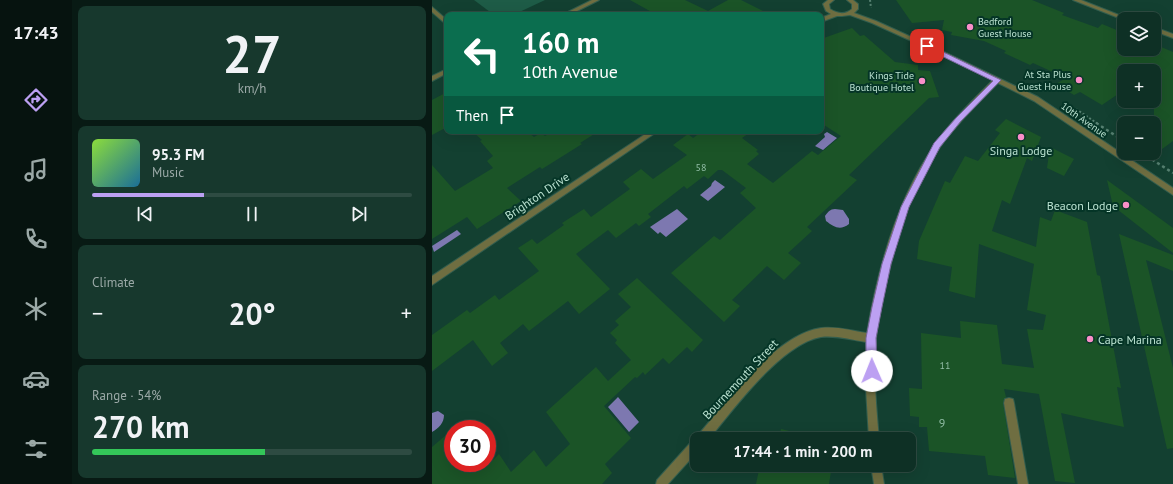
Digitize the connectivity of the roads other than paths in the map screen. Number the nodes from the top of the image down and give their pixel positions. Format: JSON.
{"nodes":[{"id":1,"x":596,"y":0,"type":"edge"},
{"id":2,"x":850,"y":0,"type":"edge"},
{"id":3,"x":1076,"y":0,"type":"edge"},
{"id":4,"x":827,"y":3,"type":"edge"},
{"id":5,"x":856,"y":4,"type":"edge"},
{"id":6,"x":432,"y":9,"type":"edge"},
{"id":7,"x":571,"y":12,"type":"edge"},
{"id":8,"x":850,"y":13,"type":"junction"},
{"id":9,"x":836,"y":14,"type":"junction"},
{"id":10,"x":1117,"y":16,"type":"edge"},
{"id":11,"x":824,"y":19,"type":"edge"},
{"id":12,"x":444,"y":20,"type":"edge"},
{"id":13,"x":870,"y":20,"type":"junction"},
{"id":14,"x":1161,"y":32,"type":"edge"},
{"id":15,"x":1173,"y":36,"type":"edge"},
{"id":16,"x":444,"y":73,"type":"edge"},
{"id":17,"x":432,"y":79,"type":"edge"},
{"id":18,"x":997,"y":80,"type":"junction"},
{"id":19,"x":651,"y":134,"type":"edge"},
{"id":20,"x":1173,"y":192,"type":"edge"},
{"id":21,"x":432,"y":281,"type":"edge"},
{"id":22,"x":871,"y":338,"type":"junction"},
{"id":23,"x":1009,"y":403,"type":"dead end"},
{"id":24,"x":708,"y":432,"type":"edge"},
{"id":25,"x":873,"y":432,"type":"edge"},
{"id":26,"x":690,"y":452,"type":"edge"},
{"id":27,"x":877,"y":472,"type":"edge"},
{"id":28,"x":661,"y":484,"type":"edge"},
{"id":29,"x":879,"y":484,"type":"edge"},
{"id":30,"x":1023,"y":484,"type":"edge"}],
"edges":[{"from":1,"to":7,"type":"street"},
{"from":2,"to":5,"type":"street","name":"10th Avenue"},
{"from":3,"to":10,"type":"street"},
{"from":4,"to":9,"type":"street"},
{"from":5,"to":8,"type":"street"},
{"from":5,"to":13,"type":"street","name":"10th Avenue"},
{"from":6,"to":12,"type":"street"},
{"from":8,"to":9,"type":"street"},
{"from":8,"to":13,"type":"street","name":"10th Avenue"},
{"from":9,"to":11,"type":"street"},
{"from":13,"to":18,"type":"street","name":"10th Avenue"},
{"from":14,"to":15,"type":"street"},
{"from":16,"to":17,"type":"street"},
{"from":18,"to":20,"type":"street","name":"10th Avenue"},
{"from":18,"to":22,"type":"street"},
{"from":19,"to":21,"type":"street","name":"Brighton Drive"},
{"from":22,"to":24,"type":"street","name":"Bournemouth Street"},
{"from":22,"to":25,"type":"street"},
{"from":23,"to":30,"type":"street"},
{"from":26,"to":28,"type":"street"},
{"from":27,"to":29,"type":"street"}]}
